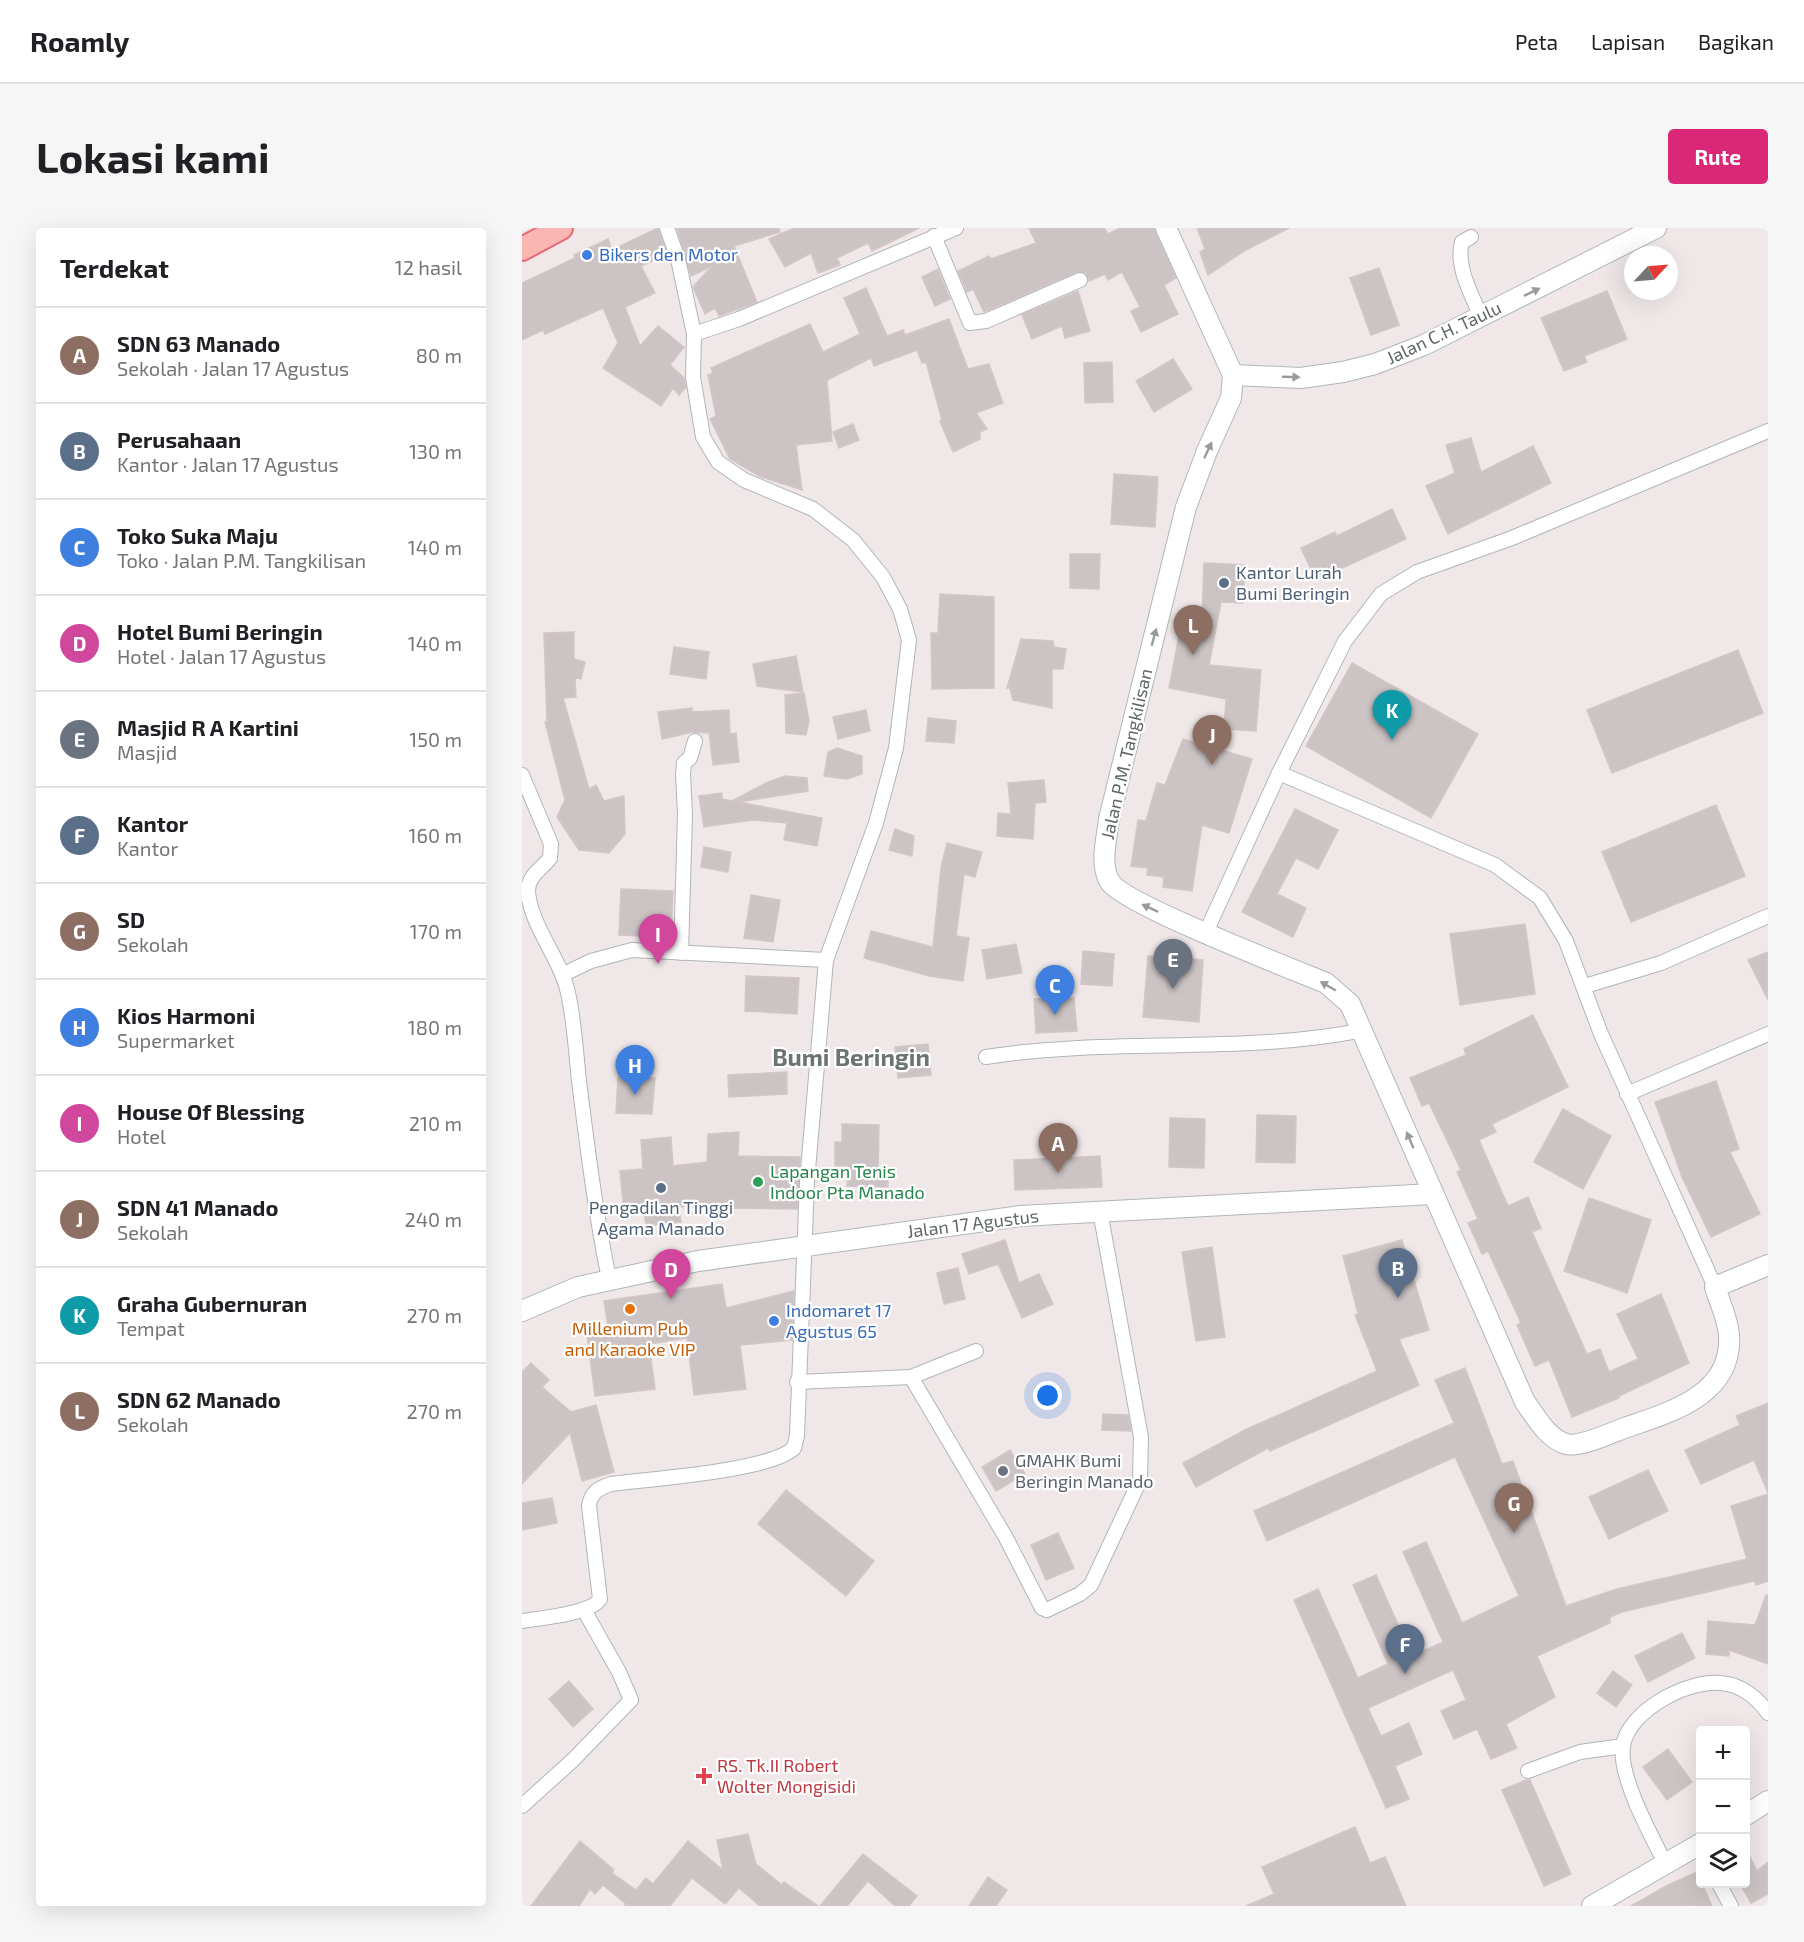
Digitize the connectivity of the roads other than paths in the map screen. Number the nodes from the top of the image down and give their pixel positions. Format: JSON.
{"nodes":[{"id":1,"x":561,"y":228,"type":"edge"},
{"id":2,"x":667,"y":228,"type":"edge"},
{"id":3,"x":956,"y":228,"type":"edge"},
{"id":4,"x":1166,"y":228,"type":"edge"},
{"id":5,"x":1656,"y":228,"type":"edge"},
{"id":6,"x":934,"y":236,"type":"junction"},
{"id":7,"x":1471,"y":237,"type":"dead end"},
{"id":8,"x":522,"y":249,"type":"edge"},
{"id":9,"x":1080,"y":280,"type":"dead end"},
{"id":10,"x":1481,"y":317,"type":"junction"},
{"id":11,"x":694,"y":334,"type":"junction"},
{"id":12,"x":1233,"y":375,"type":"junction"},
{"id":13,"x":1768,"y":431,"type":"edge"},
{"id":14,"x":695,"y":741,"type":"dead end"},
{"id":15,"x":1279,"y":773,"type":"junction"},
{"id":16,"x":522,"y":775,"type":"edge"},
{"id":17,"x":1768,"y":916,"type":"edge"},
{"id":18,"x":1206,"y":932,"type":"junction"},
{"id":19,"x":681,"y":953,"type":"junction"},
{"id":20,"x":826,"y":960,"type":"junction"},
{"id":21,"x":564,"y":974,"type":"junction"},
{"id":22,"x":1585,"y":986,"type":"junction"},
{"id":23,"x":1364,"y":1030,"type":"junction"},
{"id":24,"x":1768,"y":1034,"type":"edge"},
{"id":25,"x":986,"y":1057,"type":"dead end"},
{"id":26,"x":1627,"y":1094,"type":"junction"},
{"id":27,"x":1433,"y":1194,"type":"junction"},
{"id":28,"x":1100,"y":1211,"type":"junction"},
{"id":29,"x":804,"y":1246,"type":"junction"},
{"id":30,"x":1768,"y":1265,"type":"edge"},
{"id":31,"x":609,"y":1279,"type":"junction"},
{"id":32,"x":1715,"y":1287,"type":"junction"},
{"id":33,"x":522,"y":1311,"type":"edge"},
{"id":34,"x":976,"y":1351,"type":"dead end"},
{"id":35,"x":911,"y":1377,"type":"junction"},
{"id":36,"x":797,"y":1382,"type":"junction"},
{"id":37,"x":584,"y":1610,"type":"junction"},
{"id":38,"x":522,"y":1621,"type":"edge"},
{"id":39,"x":1768,"y":1713,"type":"edge"},
{"id":40,"x":1623,"y":1746,"type":"junction"},
{"id":41,"x":1528,"y":1772,"type":"dead end"},
{"id":42,"x":1768,"y":1801,"type":"edge"},
{"id":43,"x":522,"y":1806,"type":"edge"},
{"id":44,"x":1750,"y":1812,"type":"edge"},
{"id":45,"x":1696,"y":1847,"type":"edge"},
{"id":46,"x":1666,"y":1864,"type":"junction"},
{"id":47,"x":1721,"y":1888,"type":"edge"},
{"id":48,"x":1592,"y":1906,"type":"edge"},
{"id":49,"x":1731,"y":1906,"type":"edge"}],
"edges":[{"from":1,"to":8,"type":"main road"},
{"from":2,"to":11,"type":"street"},
{"from":3,"to":6,"type":"street"},
{"from":4,"to":12,"type":"street"},
{"from":10,"to":5,"type":"street","name":"Jalan C.H. Taulu","one_way":true},
{"from":6,"to":9,"type":"street"},
{"from":6,"to":11,"type":"street"},
{"from":7,"to":10,"type":"street"},
{"from":12,"to":10,"type":"street","name":"Jalan C.H. Taulu","one_way":true},
{"from":11,"to":20,"type":"street"},
{"from":18,"to":12,"type":"street","name":"Jalan P.M. Tangkilisan","one_way":true},
{"from":13,"to":15,"type":"street"},
{"from":14,"to":19,"type":"street"},
{"from":15,"to":18,"type":"street"},
{"from":15,"to":22,"type":"street"},
{"from":16,"to":21,"type":"street"},
{"from":17,"to":22,"type":"street"},
{"from":23,"to":18,"type":"street","name":"Jalan P.M. Tangkilisan","one_way":true},
{"from":19,"to":20,"type":"street"},
{"from":19,"to":21,"type":"street"},
{"from":20,"to":29,"type":"street"},
{"from":21,"to":31,"type":"street"},
{"from":22,"to":26,"type":"street"},
{"from":23,"to":25,"type":"street"},
{"from":27,"to":23,"type":"street","name":"Jalan P.M. Tangkilisan","one_way":true},
{"from":24,"to":26,"type":"street"},
{"from":26,"to":32,"type":"street"},
{"from":27,"to":28,"type":"street","name":"Jalan 17 Agustus"},
{"from":27,"to":32,"type":"street","name":"Jalan P.M. Tangkilisan"},
{"from":28,"to":29,"type":"street","name":"Jalan 17 Agustus"},
{"from":28,"to":35,"type":"street"},
{"from":29,"to":31,"type":"street","name":"Jalan 17 Agustus"},
{"from":29,"to":36,"type":"street"},
{"from":30,"to":32,"type":"street"},
{"from":31,"to":33,"type":"street","name":"Jalan 17 Agustus"},
{"from":34,"to":35,"type":"street"},
{"from":35,"to":36,"type":"street"},
{"from":36,"to":37,"type":"street"},
{"from":37,"to":38,"type":"street"},
{"from":37,"to":43,"type":"street"},
{"from":39,"to":40,"type":"street"},
{"from":40,"to":41,"type":"street"},
{"from":40,"to":46,"type":"street"},
{"from":42,"to":44,"type":"street"},
{"from":45,"to":46,"type":"street"},
{"from":46,"to":48,"type":"street"},
{"from":47,"to":49,"type":"street"}]}
